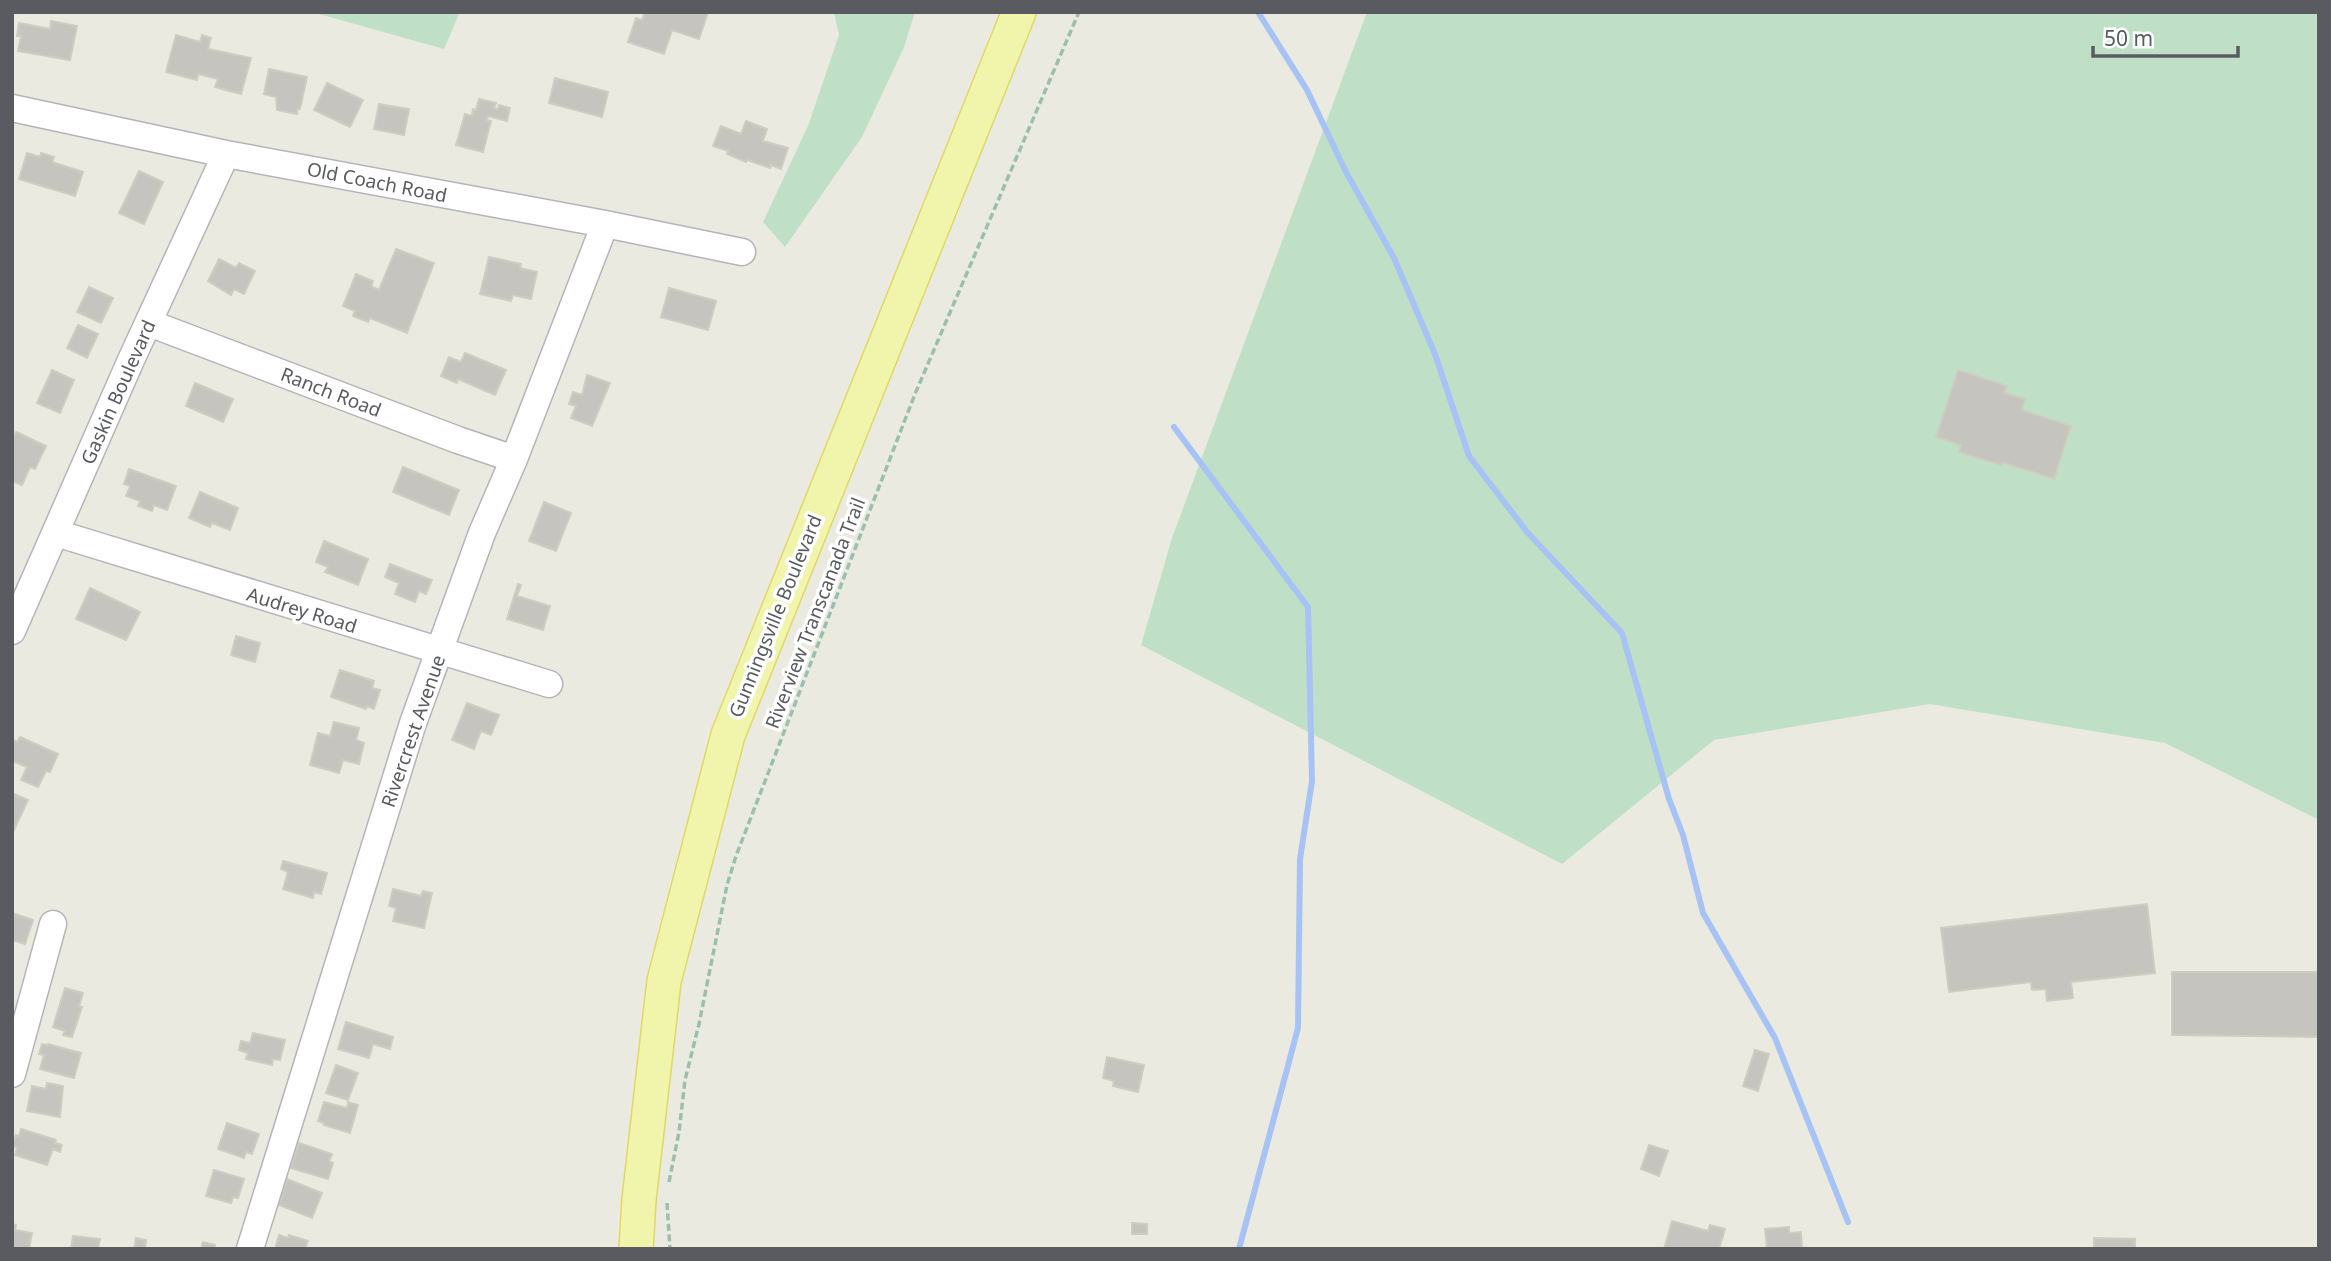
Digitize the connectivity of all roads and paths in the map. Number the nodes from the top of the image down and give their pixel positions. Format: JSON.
{"nodes":[{"id":1,"x":1019,"y":12,"type":"edge"},
{"id":2,"x":1079,"y":12,"type":"edge"},
{"id":3,"x":12,"y":108,"type":"edge"},
{"id":4,"x":226,"y":154,"type":"junction"},
{"id":5,"x":605,"y":224,"type":"junction"},
{"id":6,"x":742,"y":252,"type":"dead end"},
{"id":7,"x":149,"y":323,"type":"junction"},
{"id":8,"x":514,"y":459,"type":"junction"},
{"id":9,"x":56,"y":533,"type":"junction"},
{"id":10,"x":12,"y":631,"type":"edge"},
{"id":11,"x":440,"y":652,"type":"junction"},
{"id":12,"x":549,"y":684,"type":"dead end"},
{"id":13,"x":52,"y":923,"type":"dead end"},
{"id":14,"x":12,"y":1074,"type":"edge"},
{"id":15,"x":669,"y":1185,"type":"dead end"},
{"id":16,"x":653,"y":1198,"type":"junction"},
{"id":17,"x":250,"y":1249,"type":"edge"},
{"id":18,"x":618,"y":1249,"type":"edge"},
{"id":19,"x":636,"y":1249,"type":"edge"},
{"id":20,"x":646,"y":1249,"type":"edge"},
{"id":21,"x":670,"y":1249,"type":"edge"}],
"edges":[{"from":1,"to":16,"type":"main road","name":"Gunningsville Boulevard"},
{"from":2,"to":15,"type":"path","name":"Riverview Transcanada Trail"},
{"from":3,"to":4,"type":"street","name":"Old Coach Road"},
{"from":4,"to":5,"type":"street","name":"Old Coach Road"},
{"from":4,"to":7,"type":"street","name":"Gaskin Boulevard"},
{"from":5,"to":6,"type":"street","name":"Old Coach Road"},
{"from":5,"to":8,"type":"street","name":"Rivercrest Avenue"},
{"from":7,"to":8,"type":"street","name":"Ranch Road"},
{"from":7,"to":9,"type":"street","name":"Gaskin Boulevard"},
{"from":8,"to":11,"type":"street","name":"Rivercrest Avenue"},
{"from":9,"to":10,"type":"street","name":"Gaskin Boulevard"},
{"from":9,"to":11,"type":"street","name":"Audrey Road"},
{"from":11,"to":12,"type":"street","name":"Audrey Road"},
{"from":11,"to":17,"type":"street","name":"Rivercrest Avenue"},
{"from":13,"to":14,"type":"street"},
{"from":16,"to":18,"type":"main road"},
{"from":16,"to":19,"type":"main road","name":"Gunningsville Boulevard"},
{"from":16,"to":20,"type":"main road"},
{"from":16,"to":21,"type":"path"}]}
